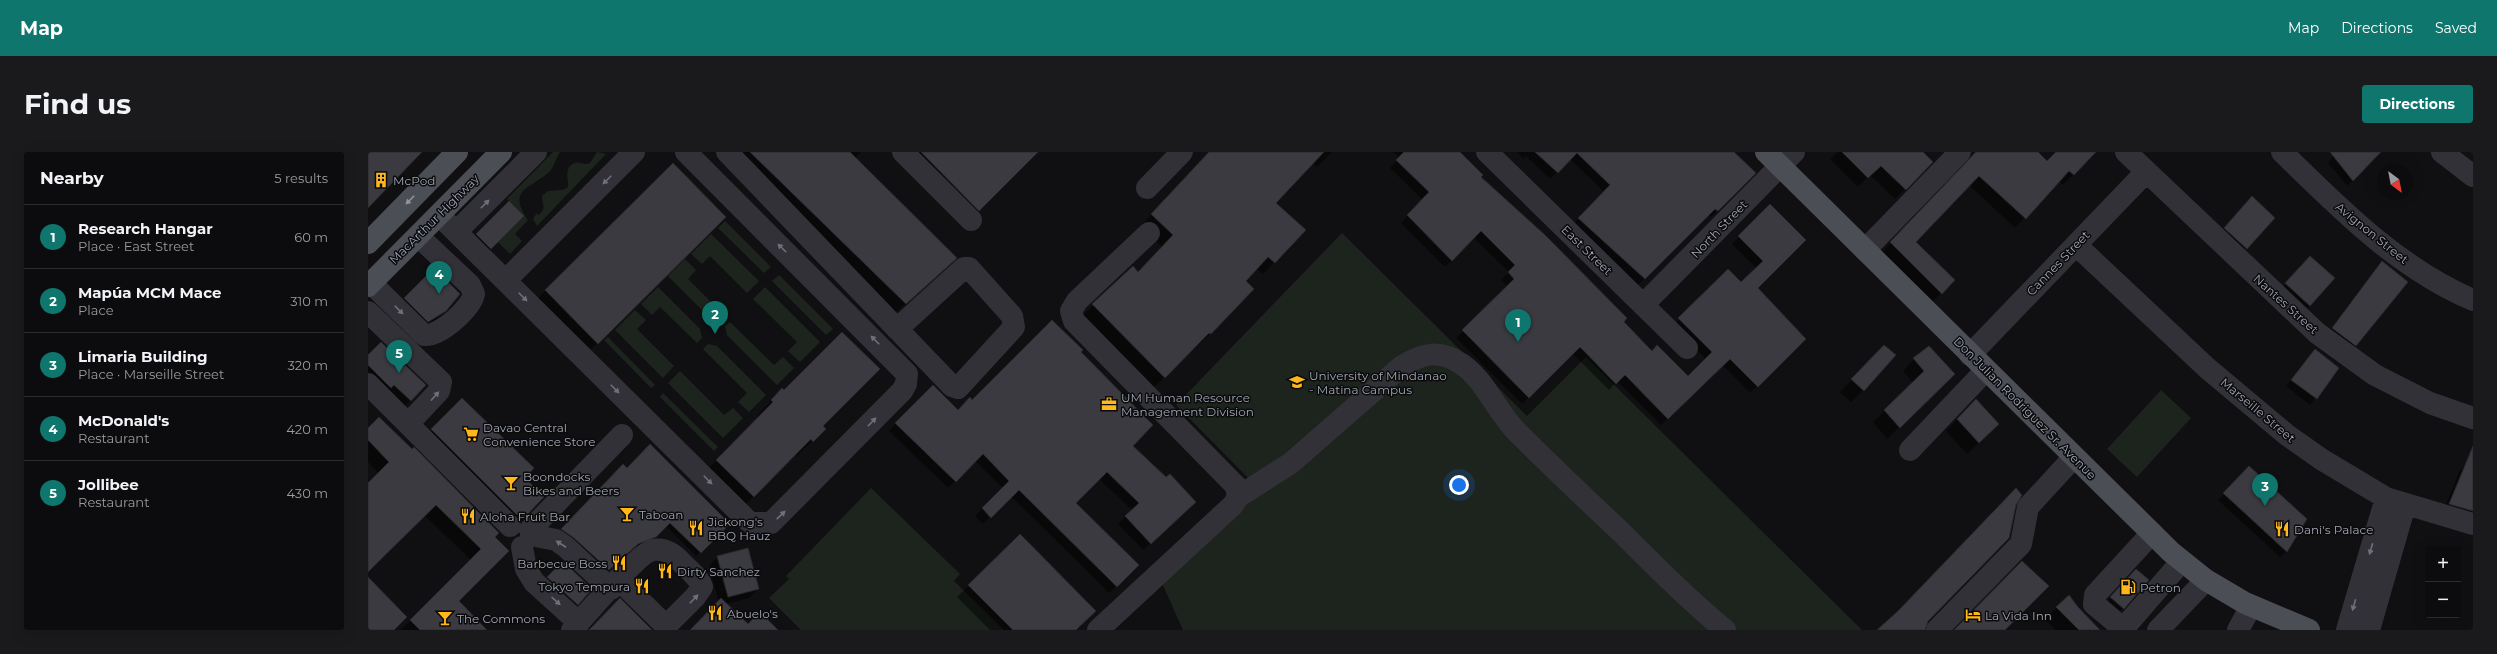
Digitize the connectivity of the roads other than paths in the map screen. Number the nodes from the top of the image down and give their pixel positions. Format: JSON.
{"nodes":[{"id":1,"x":457,"y":152,"type":"edge"},
{"id":2,"x":501,"y":152,"type":"edge"},
{"id":3,"x":536,"y":152,"type":"edge"},
{"id":4,"x":634,"y":152,"type":"edge"},
{"id":5,"x":686,"y":152,"type":"edge"},
{"id":6,"x":727,"y":152,"type":"edge"},
{"id":7,"x":903,"y":152,"type":"edge"},
{"id":8,"x":1182,"y":152,"type":"edge"},
{"id":9,"x":1487,"y":152,"type":"edge"},
{"id":10,"x":1960,"y":152,"type":"edge"},
{"id":11,"x":2126,"y":152,"type":"edge"},
{"id":12,"x":2282,"y":152,"type":"edge"},
{"id":13,"x":2442,"y":152,"type":"edge"},
{"id":14,"x":1780,"y":157,"type":"edge"},
{"id":15,"x":2146,"y":172,"type":"junction"},
{"id":16,"x":2473,"y":176,"type":"edge"},
{"id":17,"x":1147,"y":188,"type":"dead end"},
{"id":18,"x":439,"y":215,"type":"junction"},
{"id":19,"x":971,"y":220,"type":"dead end"},
{"id":20,"x":457,"y":231,"type":"junction"},
{"id":21,"x":1149,"y":233,"type":"dead end"},
{"id":22,"x":418,"y":236,"type":"junction"},
{"id":23,"x":368,"y":243,"type":"edge"},
{"id":24,"x":2076,"y":245,"type":"junction"},
{"id":25,"x":1865,"y":250,"type":"junction"},
{"id":26,"x":506,"y":280,"type":"junction"},
{"id":27,"x":370,"y":285,"type":"edge"},
{"id":28,"x":2473,"y":300,"type":"edge"},
{"id":29,"x":1643,"y":305,"type":"junction"},
{"id":30,"x":368,"y":312,"type":"edge"},
{"id":31,"x":897,"y":329,"type":"junction"},
{"id":32,"x":1687,"y":348,"type":"dead end"},
{"id":33,"x":1970,"y":355,"type":"junction"},
{"id":34,"x":1986,"y":370,"type":"junction"},
{"id":35,"x":368,"y":384,"type":"edge"},
{"id":36,"x":2473,"y":418,"type":"edge"},
{"id":37,"x":408,"y":424,"type":"junction"},
{"id":38,"x":622,"y":435,"type":"dead end"},
{"id":39,"x":1910,"y":450,"type":"dead end"},
{"id":40,"x":2074,"y":457,"type":"junction"},
{"id":41,"x":1238,"y":497,"type":"junction"},
{"id":42,"x":2395,"y":501,"type":"junction"},
{"id":43,"x":2473,"y":524,"type":"edge"},
{"id":44,"x":2152,"y":533,"type":"junction"},
{"id":45,"x":523,"y":535,"type":"junction"},
{"id":46,"x":2182,"y":561,"type":"junction"},
{"id":47,"x":2206,"y":580,"type":"junction"},
{"id":48,"x":615,"y":584,"type":"junction"},
{"id":49,"x":2250,"y":606,"type":"junction"},
{"id":50,"x":576,"y":626,"type":"edge"},
{"id":51,"x":1098,"y":630,"type":"edge"},
{"id":52,"x":1725,"y":630,"type":"edge"},
{"id":53,"x":1937,"y":630,"type":"edge"},
{"id":54,"x":2158,"y":630,"type":"edge"},
{"id":55,"x":2238,"y":630,"type":"edge"},
{"id":56,"x":2308,"y":630,"type":"edge"},
{"id":57,"x":2347,"y":630,"type":"edge"},
{"id":58,"x":2369,"y":630,"type":"edge"}],
"edges":[{"from":1,"to":23,"type":"main road","one_way":true},
{"from":2,"to":18,"type":"main road","name":"MacArthur Highway"},
{"from":20,"to":3,"type":"street","one_way":true},
{"from":4,"to":26,"type":"street","one_way":true},
{"from":26,"to":5,"type":"street","one_way":true},
{"from":6,"to":31,"type":"street"},
{"from":7,"to":19,"type":"street"},
{"from":8,"to":17,"type":"street"},
{"from":9,"to":29,"type":"street","name":"East Street"},
{"from":10,"to":25,"type":"street"},
{"from":11,"to":15,"type":"street","name":"Nantes Street"},
{"from":12,"to":28,"type":"street","name":"Avignon Street"},
{"from":13,"to":16,"type":"street"},
{"from":14,"to":25,"type":"main road","name":"Don Julian Rodriguez Sr. Avenue"},
{"from":14,"to":29,"type":"street","name":"North Street"},
{"from":15,"to":24,"type":"street","name":"Cannes Street"},
{"from":15,"to":36,"type":"street","name":"Nantes Street"},
{"from":18,"to":20,"type":"street"},
{"from":18,"to":22,"type":"main road","name":"MacArthur Highway"},
{"from":20,"to":26,"type":"street"},
{"from":21,"to":41,"type":"street"},
{"from":22,"to":27,"type":"main road","name":"MacArthur Highway"},
{"from":27,"to":22,"type":"street","one_way":true},
{"from":24,"to":33,"type":"street","name":"Cannes Street"},
{"from":24,"to":42,"type":"street","name":"Marseille Street"},
{"from":25,"to":33,"type":"main road","name":"Don Julian Rodriguez Sr. Avenue"},
{"from":29,"to":32,"type":"street","name":"East Street"},
{"from":37,"to":30,"type":"street","one_way":true},
{"from":31,"to":31,"type":"street"},
{"from":33,"to":34,"type":"main road","name":"Don Julian Rodriguez Sr. Avenue"},
{"from":34,"to":39,"type":"street"},
{"from":34,"to":40,"type":"main road","name":"Don Julian Rodriguez Sr. Avenue"},
{"from":35,"to":37,"type":"street"},
{"from":37,"to":45,"type":"street"},
{"from":38,"to":45,"type":"street"},
{"from":40,"to":44,"type":"main road","name":"Don Julian Rodriguez Sr. Avenue"},
{"from":40,"to":53,"type":"street"},
{"from":41,"to":51,"type":"street"},
{"from":41,"to":52,"type":"street"},
{"from":42,"to":43,"type":"street","name":"Marseille Street"},
{"from":42,"to":57,"type":"street","one_way":true},
{"from":42,"to":58,"type":"street"},
{"from":44,"to":46,"type":"main road","name":"Don Julian Rodriguez Sr. Avenue"},
{"from":44,"to":46,"type":"street"},
{"from":48,"to":45,"type":"street","one_way":true},
{"from":45,"to":50,"type":"street","one_way":true},
{"from":46,"to":47,"type":"main road","name":"Don Julian Rodriguez Sr. Avenue"},
{"from":47,"to":49,"type":"main road","name":"Don Julian Rodriguez Sr. Avenue"},
{"from":47,"to":54,"type":"street"},
{"from":48,"to":48,"type":"street","one_way":true},
{"from":48,"to":50,"type":"street"},
{"from":49,"to":55,"type":"street"},
{"from":49,"to":56,"type":"main road","name":"Don Julian Rodriguez Sr. Avenue"}]}
